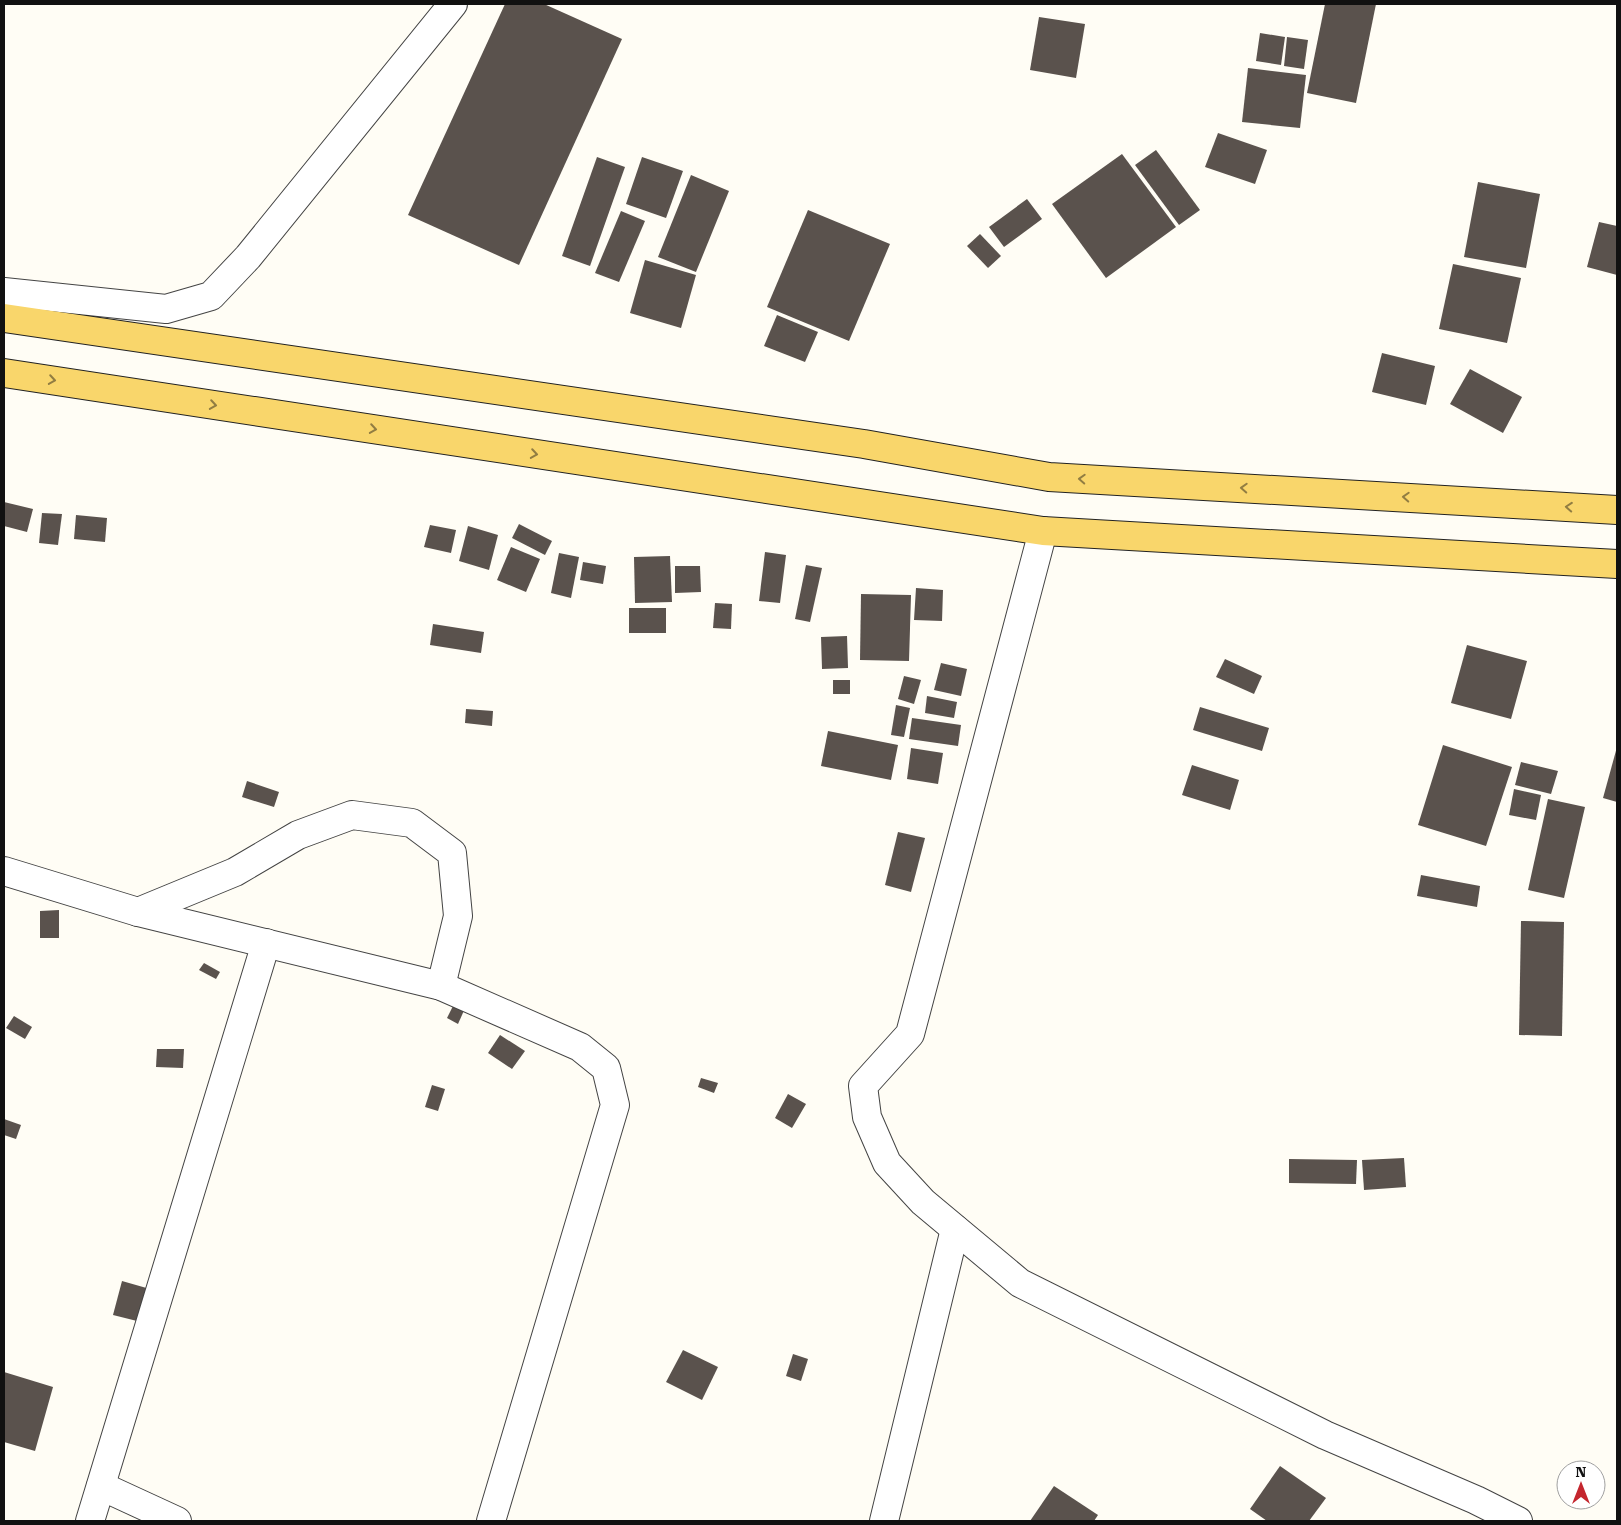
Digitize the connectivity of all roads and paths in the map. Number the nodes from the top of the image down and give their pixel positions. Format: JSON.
{"nodes":[{"id":1,"x":454,"y":4,"type":"edge"},
{"id":2,"x":4,"y":292,"type":"edge"},
{"id":3,"x":4,"y":318,"type":"edge"},
{"id":4,"x":4,"y":373,"type":"edge"},
{"id":5,"x":1617,"y":510,"type":"edge"},
{"id":6,"x":1043,"y":531,"type":"junction"},
{"id":7,"x":1617,"y":564,"type":"edge"},
{"id":8,"x":4,"y":871,"type":"edge"},
{"id":9,"x":138,"y":912,"type":"junction"},
{"id":10,"x":266,"y":943,"type":"junction"},
{"id":11,"x":441,"y":986,"type":"junction"},
{"id":12,"x":955,"y":1229,"type":"junction"},
{"id":13,"x":100,"y":1486,"type":"junction"},
{"id":14,"x":90,"y":1521,"type":"edge"},
{"id":15,"x":177,"y":1521,"type":"edge"},
{"id":16,"x":491,"y":1521,"type":"edge"},
{"id":17,"x":884,"y":1521,"type":"edge"},
{"id":18,"x":1518,"y":1521,"type":"edge"}],
"edges":[{"from":1,"to":2,"type":"street"},
{"from":5,"to":3,"type":"main road","one_way":true},
{"from":4,"to":6,"type":"main road","one_way":true},
{"from":6,"to":7,"type":"main road"},
{"from":6,"to":12,"type":"street"},
{"from":8,"to":9,"type":"street"},
{"from":9,"to":10,"type":"street"},
{"from":9,"to":11,"type":"street"},
{"from":10,"to":11,"type":"street"},
{"from":10,"to":13,"type":"street"},
{"from":11,"to":16,"type":"street"},
{"from":12,"to":17,"type":"street"},
{"from":12,"to":18,"type":"street"},
{"from":13,"to":14,"type":"street"},
{"from":13,"to":15,"type":"street"}]}
